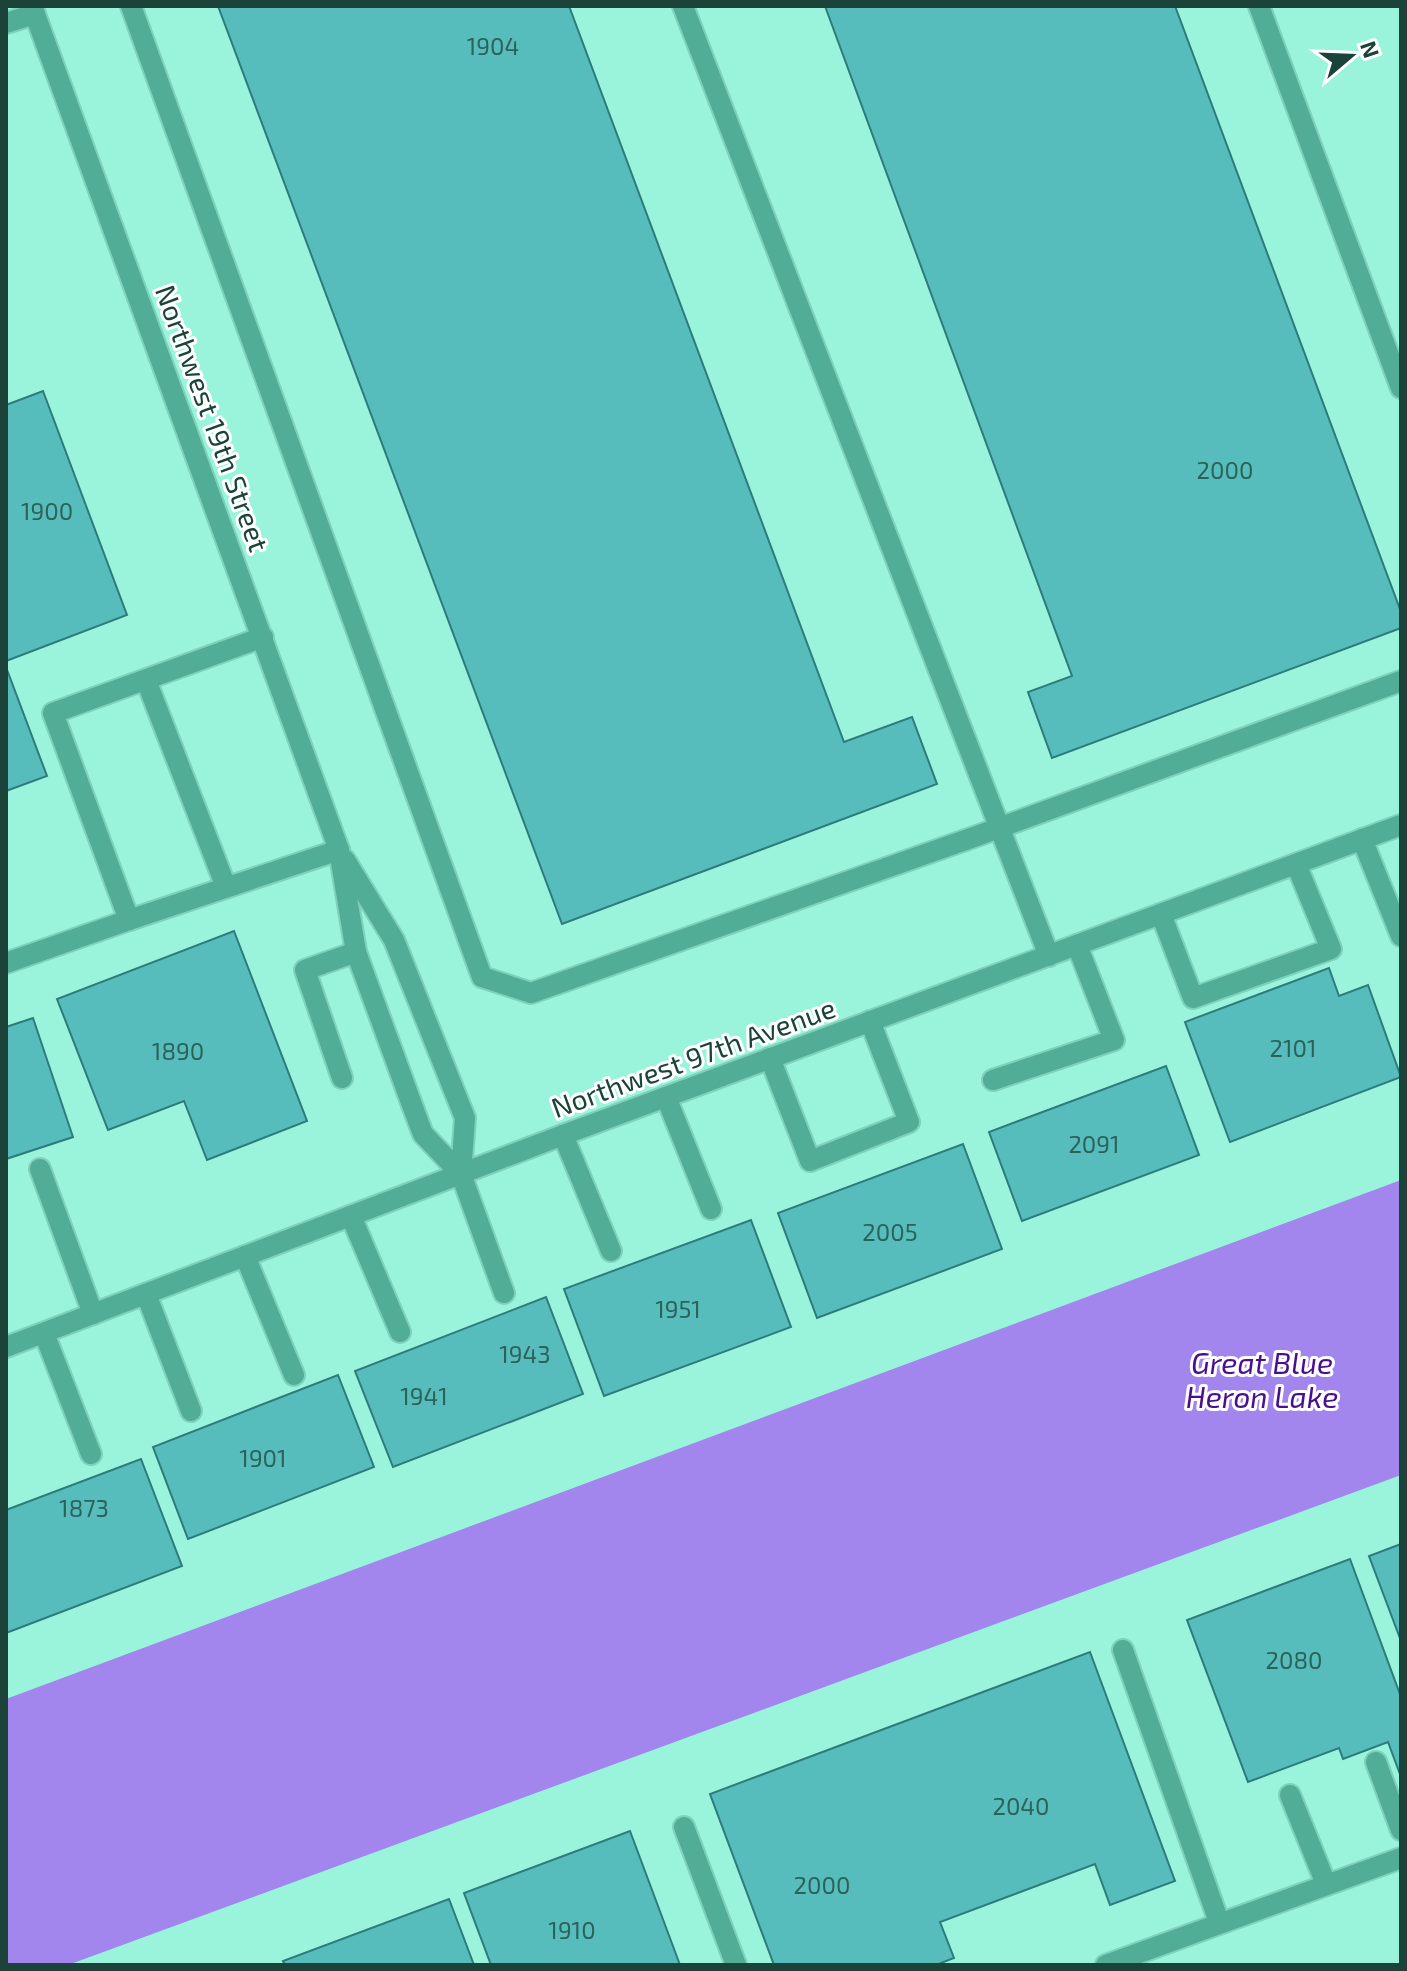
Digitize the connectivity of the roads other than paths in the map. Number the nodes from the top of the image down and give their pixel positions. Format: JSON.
{"nodes":[{"id":1,"x":131,"y":6,"type":"edge"},
{"id":2,"x":683,"y":6,"type":"edge"},
{"id":3,"x":1259,"y":6,"type":"edge"},
{"id":4,"x":33,"y":10,"type":"edge"},
{"id":5,"x":6,"y":23,"type":"edge"},
{"id":6,"x":1401,"y":388,"type":"edge"},
{"id":7,"x":263,"y":637,"type":"junction"},
{"id":8,"x":146,"y":680,"type":"junction"},
{"id":9,"x":1401,"y":681,"type":"edge"},
{"id":10,"x":1401,"y":825,"type":"edge"},
{"id":11,"x":1001,"y":827,"type":"junction"},
{"id":12,"x":1362,"y":839,"type":"junction"},
{"id":13,"x":339,"y":850,"type":"junction"},
{"id":14,"x":1296,"y":864,"type":"junction"},
{"id":15,"x":226,"y":887,"type":"junction"},
{"id":16,"x":1161,"y":914,"type":"junction"},
{"id":17,"x":129,"y":920,"type":"junction"},
{"id":18,"x":1401,"y":936,"type":"edge"},
{"id":19,"x":1077,"y":945,"type":"junction"},
{"id":20,"x":356,"y":952,"type":"junction"},
{"id":21,"x":1049,"y":956,"type":"junction"},
{"id":22,"x":6,"y":963,"type":"edge"},
{"id":23,"x":870,"y":1021,"type":"junction"},
{"id":24,"x":770,"y":1058,"type":"junction"},
{"id":25,"x":342,"y":1078,"type":"dead end"},
{"id":26,"x":993,"y":1080,"type":"dead end"},
{"id":27,"x":666,"y":1097,"type":"junction"},
{"id":28,"x":563,"y":1135,"type":"junction"},
{"id":29,"x":40,"y":1169,"type":"dead end"},
{"id":30,"x":461,"y":1174,"type":"junction"},
{"id":31,"x":711,"y":1209,"type":"dead end"},
{"id":32,"x":351,"y":1216,"type":"junction"},
{"id":33,"x":611,"y":1251,"type":"dead end"},
{"id":34,"x":245,"y":1256,"type":"junction"},
{"id":35,"x":504,"y":1293,"type":"dead end"},
{"id":36,"x":146,"y":1294,"type":"junction"},
{"id":37,"x":93,"y":1314,"type":"junction"},
{"id":38,"x":400,"y":1332,"type":"dead end"},
{"id":39,"x":44,"y":1333,"type":"junction"},
{"id":40,"x":6,"y":1347,"type":"edge"},
{"id":41,"x":294,"y":1375,"type":"dead end"},
{"id":42,"x":191,"y":1411,"type":"dead end"},
{"id":43,"x":91,"y":1454,"type":"dead end"},
{"id":44,"x":1123,"y":1650,"type":"dead end"},
{"id":45,"x":1376,"y":1762,"type":"dead end"},
{"id":46,"x":1290,"y":1795,"type":"dead end"},
{"id":47,"x":684,"y":1827,"type":"dead end"},
{"id":48,"x":1401,"y":1830,"type":"edge"},
{"id":49,"x":1401,"y":1858,"type":"edge"},
{"id":50,"x":1326,"y":1884,"type":"junction"},
{"id":51,"x":1219,"y":1922,"type":"junction"},
{"id":52,"x":736,"y":1965,"type":"edge"},
{"id":53,"x":1106,"y":1965,"type":"edge"}],
"edges":[{"from":1,"to":11,"type":"street"},
{"from":2,"to":11,"type":"street"},
{"from":3,"to":6,"type":"street"},
{"from":4,"to":5,"type":"street"},
{"from":4,"to":7,"type":"street","name":"Northwest 19th Street"},
{"from":7,"to":8,"type":"street"},
{"from":7,"to":13,"type":"street","name":"Northwest 19th Street"},
{"from":8,"to":15,"type":"street"},
{"from":8,"to":17,"type":"street"},
{"from":9,"to":11,"type":"street"},
{"from":10,"to":12,"type":"street","name":"Northwest 97th Avenue"},
{"from":11,"to":21,"type":"street"},
{"from":12,"to":14,"type":"street","name":"Northwest 97th Avenue"},
{"from":12,"to":18,"type":"street"},
{"from":13,"to":15,"type":"street"},
{"from":13,"to":20,"type":"street","name":"Northwest 19th Street"},
{"from":13,"to":30,"type":"street","name":"Northwest 19th Street"},
{"from":14,"to":16,"type":"street","name":"Northwest 97th Avenue"},
{"from":14,"to":16,"type":"street"},
{"from":15,"to":17,"type":"street"},
{"from":16,"to":19,"type":"street","name":"Northwest 97th Avenue"},
{"from":17,"to":22,"type":"street"},
{"from":19,"to":21,"type":"street","name":"Northwest 97th Avenue"},
{"from":19,"to":26,"type":"street"},
{"from":20,"to":25,"type":"street"},
{"from":20,"to":30,"type":"street","name":"Northwest 19th Street"},
{"from":21,"to":23,"type":"street","name":"Northwest 97th Avenue"},
{"from":23,"to":24,"type":"street","name":"Northwest 97th Avenue"},
{"from":23,"to":24,"type":"street"},
{"from":24,"to":27,"type":"street","name":"Northwest 97th Avenue"},
{"from":27,"to":28,"type":"street","name":"Northwest 97th Avenue"},
{"from":27,"to":31,"type":"street"},
{"from":28,"to":30,"type":"street","name":"Northwest 97th Avenue"},
{"from":28,"to":33,"type":"street"},
{"from":29,"to":37,"type":"street"},
{"from":30,"to":32,"type":"street","name":"Northwest 97th Avenue"},
{"from":30,"to":35,"type":"street"},
{"from":32,"to":34,"type":"street","name":"Northwest 97th Avenue"},
{"from":32,"to":38,"type":"street"},
{"from":34,"to":36,"type":"street","name":"Northwest 97th Avenue"},
{"from":34,"to":41,"type":"street"},
{"from":36,"to":37,"type":"street","name":"Northwest 97th Avenue"},
{"from":36,"to":42,"type":"street"},
{"from":37,"to":39,"type":"street","name":"Northwest 97th Avenue"},
{"from":39,"to":40,"type":"street","name":"Northwest 97th Avenue"},
{"from":39,"to":43,"type":"street"},
{"from":44,"to":51,"type":"street"},
{"from":45,"to":48,"type":"street"},
{"from":46,"to":50,"type":"street"},
{"from":47,"to":52,"type":"street"},
{"from":49,"to":50,"type":"street"},
{"from":50,"to":51,"type":"street"},
{"from":51,"to":53,"type":"street"}]}
